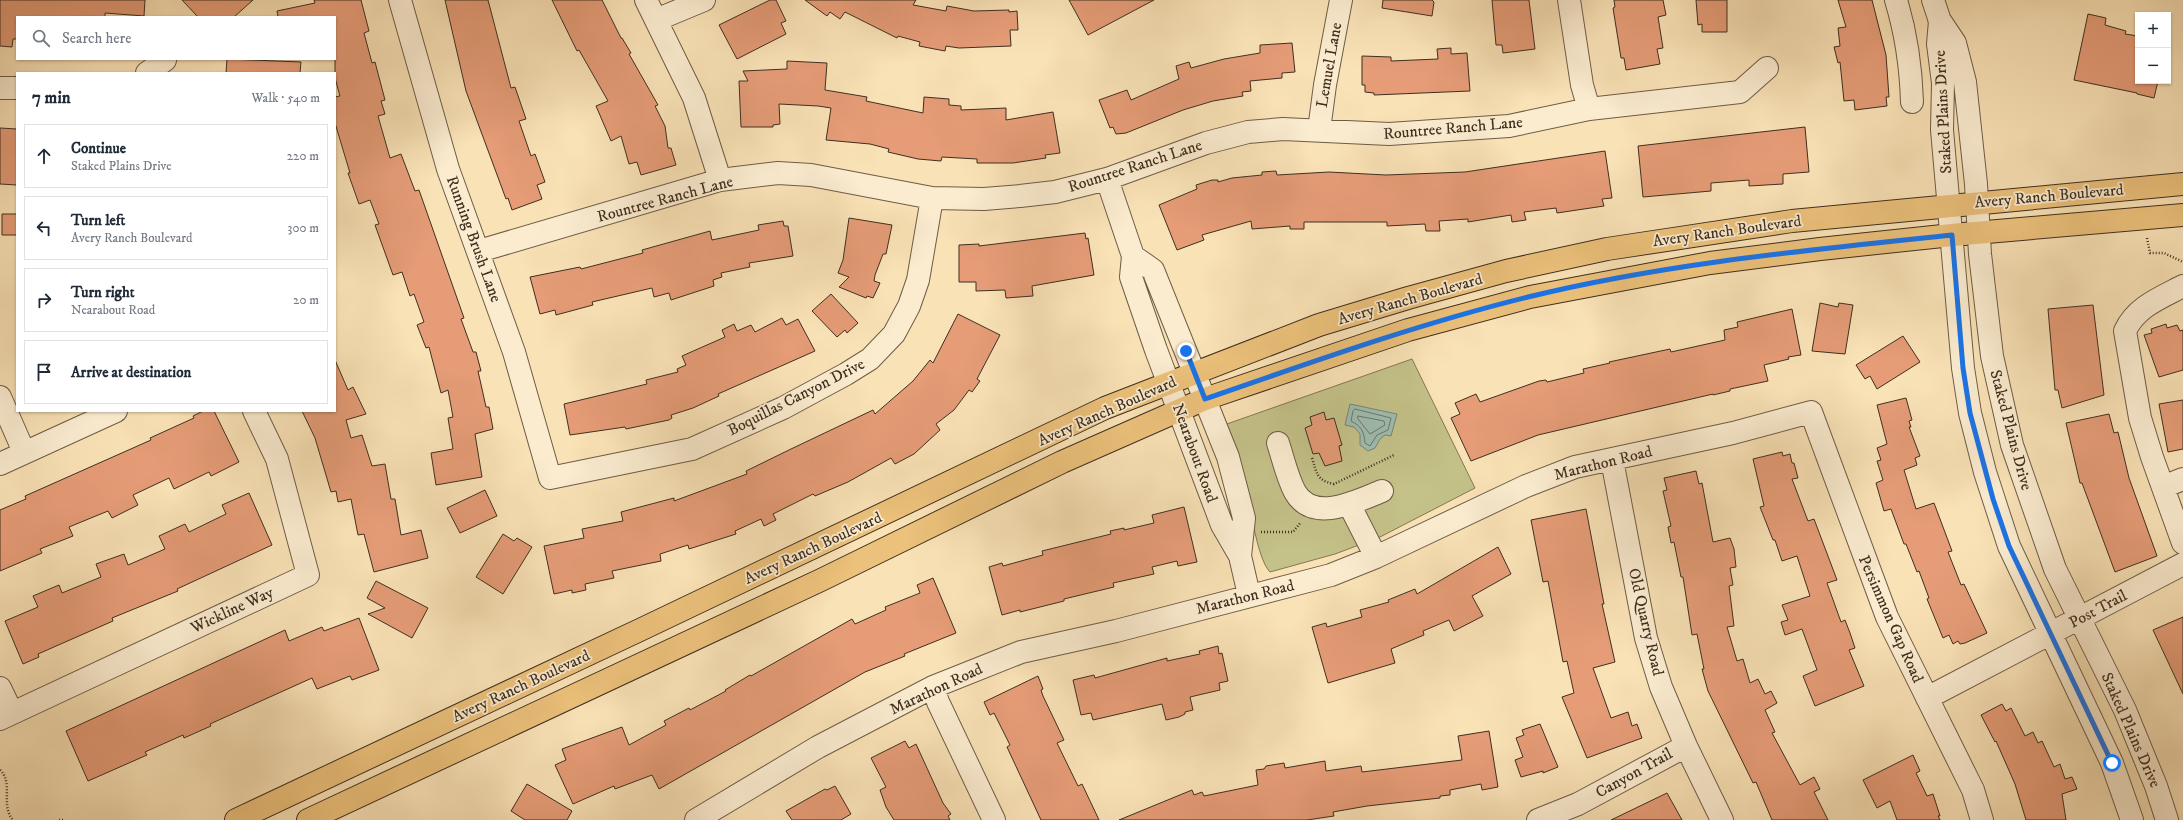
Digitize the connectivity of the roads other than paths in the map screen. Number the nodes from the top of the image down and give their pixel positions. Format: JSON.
{"nodes":[{"id":1,"x":400,"y":0,"type":"edge"},
{"id":2,"x":646,"y":0,"type":"edge"},
{"id":3,"x":704,"y":0,"type":"edge"},
{"id":4,"x":1341,"y":0,"type":"edge"},
{"id":5,"x":1569,"y":0,"type":"edge"},
{"id":6,"x":1896,"y":0,"type":"edge"},
{"id":7,"x":1937,"y":13,"type":"edge"},
{"id":8,"x":656,"y":20,"type":"junction"},
{"id":9,"x":165,"y":60,"type":"dead end"},
{"id":10,"x":1767,"y":68,"type":"dead end"},
{"id":11,"x":148,"y":72,"type":"edge"},
{"id":12,"x":0,"y":88,"type":"edge"},
{"id":13,"x":16,"y":88,"type":"edge"},
{"id":14,"x":1912,"y":102,"type":"dead end"},
{"id":15,"x":1589,"y":109,"type":"junction"},
{"id":16,"x":1318,"y":130,"type":"junction"},
{"id":17,"x":1107,"y":179,"type":"junction"},
{"id":18,"x":720,"y":180,"type":"junction"},
{"id":19,"x":2183,"y":184,"type":"edge"},
{"id":20,"x":932,"y":198,"type":"junction"},
{"id":21,"x":1977,"y":203,"type":"junction"},
{"id":22,"x":1948,"y":205,"type":"junction"},
{"id":23,"x":2183,"y":215,"type":"edge"},
{"id":24,"x":1979,"y":233,"type":"junction"},
{"id":25,"x":1952,"y":235,"type":"junction"},
{"id":26,"x":479,"y":251,"type":"junction"},
{"id":27,"x":1133,"y":256,"type":"junction"},
{"id":28,"x":2183,"y":286,"type":"edge"},
{"id":29,"x":1194,"y":373,"type":"junction"},
{"id":30,"x":1169,"y":383,"type":"junction"},
{"id":31,"x":0,"y":397,"type":"edge"},
{"id":32,"x":1205,"y":399,"type":"junction"},
{"id":33,"x":1179,"y":410,"type":"junction"},
{"id":34,"x":114,"y":412,"type":"edge"},
{"id":35,"x":254,"y":412,"type":"edge"},
{"id":36,"x":1811,"y":412,"type":"joint"},
{"id":37,"x":1278,"y":443,"type":"dead end"},
{"id":38,"x":24,"y":452,"type":"junction"},
{"id":39,"x":1612,"y":460,"type":"junction"},
{"id":40,"x":0,"y":464,"type":"edge"},
{"id":41,"x":550,"y":478,"type":"joint"},
{"id":42,"x":2183,"y":479,"type":"edge"},
{"id":43,"x":2163,"y":487,"type":"junction"},
{"id":44,"x":1382,"y":491,"type":"dead end"},
{"id":45,"x":1349,"y":504,"type":"junction"},
{"id":46,"x":2183,"y":542,"type":"edge"},
{"id":47,"x":1240,"y":556,"type":"junction"},
{"id":48,"x":1376,"y":557,"type":"junction"},
{"id":49,"x":2183,"y":564,"type":"edge"},
{"id":50,"x":1249,"y":595,"type":"junction"},
{"id":51,"x":2079,"y":620,"type":"junction"},
{"id":52,"x":2051,"y":634,"type":"junction"},
{"id":53,"x":933,"y":686,"type":"junction"},
{"id":54,"x":0,"y":688,"type":"edge"},
{"id":55,"x":1927,"y":698,"type":"junction"},
{"id":56,"x":6,"y":716,"type":"edge"},
{"id":57,"x":1686,"y":746,"type":"junction"},
{"id":58,"x":236,"y":820,"type":"edge"},
{"id":59,"x":308,"y":820,"type":"edge"},
{"id":60,"x":696,"y":820,"type":"edge"},
{"id":61,"x":994,"y":820,"type":"edge"},
{"id":62,"x":1538,"y":820,"type":"edge"},
{"id":63,"x":1722,"y":820,"type":"edge"},
{"id":64,"x":1982,"y":820,"type":"edge"},
{"id":65,"x":2132,"y":820,"type":"edge"},
{"id":66,"x":2167,"y":820,"type":"edge"}],
"edges":[{"from":1,"to":26,"type":"street","name":"Running Brush Lane"},
{"from":2,"to":8,"type":"street"},
{"from":3,"to":8,"type":"street"},
{"from":4,"to":16,"type":"street","name":"Lemuel Lane"},
{"from":5,"to":15,"type":"street"},
{"from":6,"to":14,"type":"street"},
{"from":7,"to":21,"type":"street","name":"Staked Plains Drive"},
{"from":7,"to":22,"type":"street","name":"Staked Plains Drive"},
{"from":8,"to":18,"type":"street"},
{"from":9,"to":11,"type":"street"},
{"from":10,"to":15,"type":"street","name":"Rountree Ranch Lane"},
{"from":12,"to":13,"type":"street"},
{"from":15,"to":16,"type":"street","name":"Rountree Ranch Lane"},
{"from":16,"to":17,"type":"street","name":"Rountree Ranch Lane"},
{"from":17,"to":20,"type":"street","name":"Rountree Ranch Lane"},
{"from":17,"to":27,"type":"street","name":"Nearabout Road"},
{"from":18,"to":20,"type":"street","name":"Rountree Ranch Lane"},
{"from":18,"to":26,"type":"street","name":"Rountree Ranch Lane"},
{"from":19,"to":21,"type":"main road","name":"Avery Ranch Boulevard"},
{"from":20,"to":41,"type":"street","name":"Boquillas Canyon Drive"},
{"from":21,"to":22,"type":"main road","name":"Avery Ranch Boulevard"},
{"from":21,"to":24,"type":"street","name":"Staked Plains Drive"},
{"from":22,"to":25,"type":"street","name":"Staked Plains Drive"},
{"from":22,"to":29,"type":"main road","name":"Avery Ranch Boulevard"},
{"from":23,"to":24,"type":"main road","name":"Avery Ranch Boulevard"},
{"from":24,"to":25,"type":"main road","name":"Avery Ranch Boulevard"},
{"from":24,"to":51,"type":"street","name":"Staked Plains Drive"},
{"from":25,"to":32,"type":"main road","name":"Avery Ranch Boulevard"},
{"from":25,"to":52,"type":"street","name":"Staked Plains Drive"},
{"from":26,"to":41,"type":"street","name":"Running Brush Lane"},
{"from":27,"to":29,"type":"street","name":"Nearabout Road"},
{"from":27,"to":30,"type":"street","name":"Nearabout Road"},
{"from":28,"to":43,"type":"street"},
{"from":29,"to":30,"type":"main road","name":"Avery Ranch Boulevard"},
{"from":29,"to":32,"type":"street","name":"Nearabout Road"},
{"from":30,"to":33,"type":"street","name":"Nearabout Road"},
{"from":30,"to":58,"type":"main road","name":"Avery Ranch Boulevard"},
{"from":31,"to":38,"type":"street"},
{"from":32,"to":33,"type":"main road","name":"Avery Ranch Boulevard"},
{"from":32,"to":47,"type":"street","name":"Nearabout Road"},
{"from":33,"to":47,"type":"street","name":"Nearabout Road"},
{"from":33,"to":59,"type":"main road","name":"Avery Ranch Boulevard"},
{"from":34,"to":38,"type":"street"},
{"from":35,"to":56,"type":"street","name":"Wickline Way"},
{"from":36,"to":39,"type":"street","name":"Marathon Road"},
{"from":36,"to":55,"type":"street","name":"Persimmon Gap Road"},
{"from":37,"to":45,"type":"street"},
{"from":38,"to":40,"type":"street"},
{"from":39,"to":48,"type":"street","name":"Marathon Road"},
{"from":39,"to":57,"type":"street","name":"Old Quarry Road"},
{"from":42,"to":43,"type":"street"},
{"from":43,"to":46,"type":"street"},
{"from":44,"to":45,"type":"street"},
{"from":45,"to":48,"type":"street"},
{"from":47,"to":50,"type":"street","name":"Nearabout Road"},
{"from":48,"to":50,"type":"street","name":"Marathon Road"},
{"from":49,"to":51,"type":"street","name":"Post Trail"},
{"from":50,"to":53,"type":"street","name":"Marathon Road"},
{"from":51,"to":52,"type":"street","name":"Post Trail"},
{"from":51,"to":66,"type":"street","name":"Staked Plains Drive"},
{"from":52,"to":55,"type":"street","name":"Post Trail"},
{"from":52,"to":65,"type":"street","name":"Staked Plains Drive"},
{"from":53,"to":60,"type":"street","name":"Marathon Road"},
{"from":53,"to":61,"type":"street"},
{"from":54,"to":56,"type":"street"},
{"from":55,"to":64,"type":"street","name":"Persimmon Gap Road"},
{"from":57,"to":62,"type":"street","name":"Canyon Trail"},
{"from":57,"to":63,"type":"street","name":"Old Quarry Road"}]}
